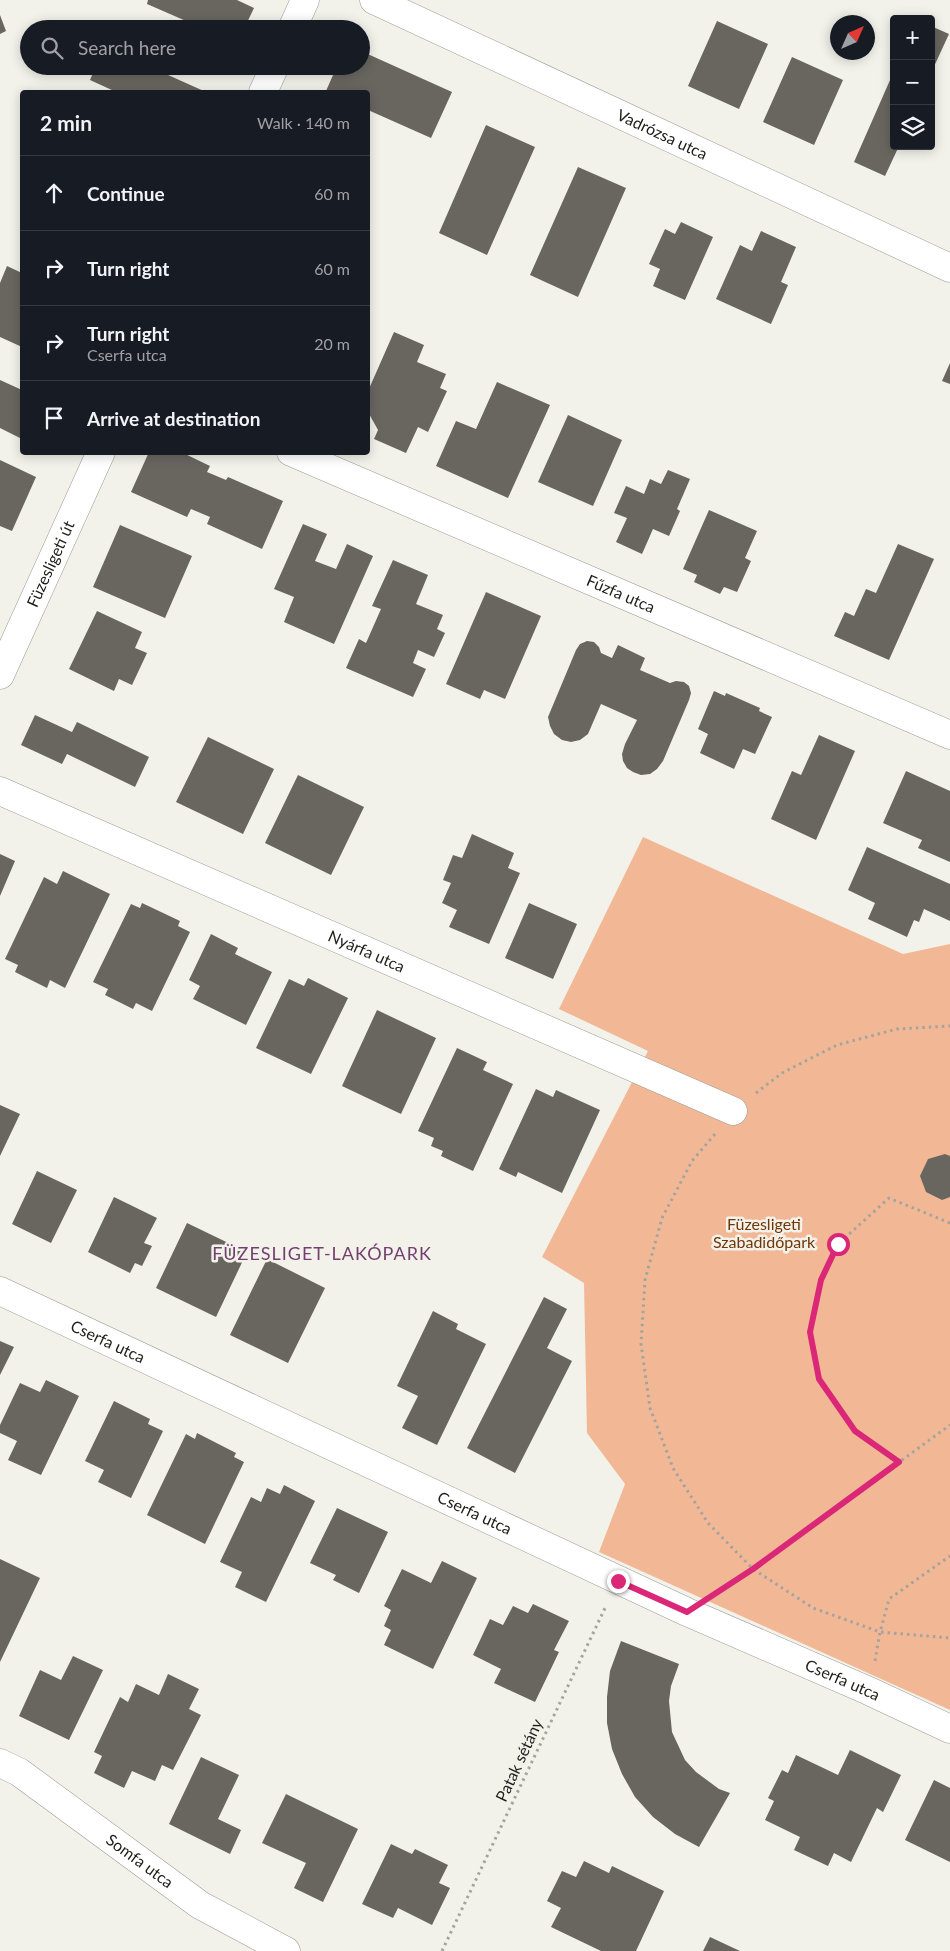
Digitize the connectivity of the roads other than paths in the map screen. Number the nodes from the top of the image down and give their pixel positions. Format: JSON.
{"nodes":[{"id":1,"x":304,"y":0,"type":"edge"},
{"id":2,"x":374,"y":0,"type":"edge"},
{"id":3,"x":296,"y":20,"type":"edge"},
{"id":4,"x":271,"y":75,"type":"edge"},
{"id":5,"x":264,"y":90,"type":"edge"},
{"id":6,"x":950,"y":268,"type":"edge"},
{"id":7,"x":100,"y":455,"type":"edge"},
{"id":8,"x":298,"y":455,"type":"edge"},
{"id":9,"x":0,"y":675,"type":"edge"},
{"id":10,"x":950,"y":735,"type":"edge"},
{"id":11,"x":0,"y":791,"type":"edge"},
{"id":12,"x":733,"y":1111,"type":"road end"},
{"id":13,"x":0,"y":1291,"type":"edge"},
{"id":14,"x":950,"y":1730,"type":"edge"},
{"id":15,"x":0,"y":1762,"type":"edge"},
{"id":16,"x":286,"y":1951,"type":"edge"}],
"edges":[{"from":1,"to":3,"type":"street"},
{"from":2,"to":6,"type":"street","name":"Vadrózsa utca"},
{"from":4,"to":5,"type":"street"},
{"from":7,"to":9,"type":"street","name":"Füzesligeti út"},
{"from":8,"to":10,"type":"street","name":"Fűzfa utca"},
{"from":11,"to":12,"type":"street","name":"Nyárfa utca"},
{"from":13,"to":14,"type":"street","name":"Cserfa utca"},
{"from":15,"to":16,"type":"street","name":"Somfa utca"}]}
